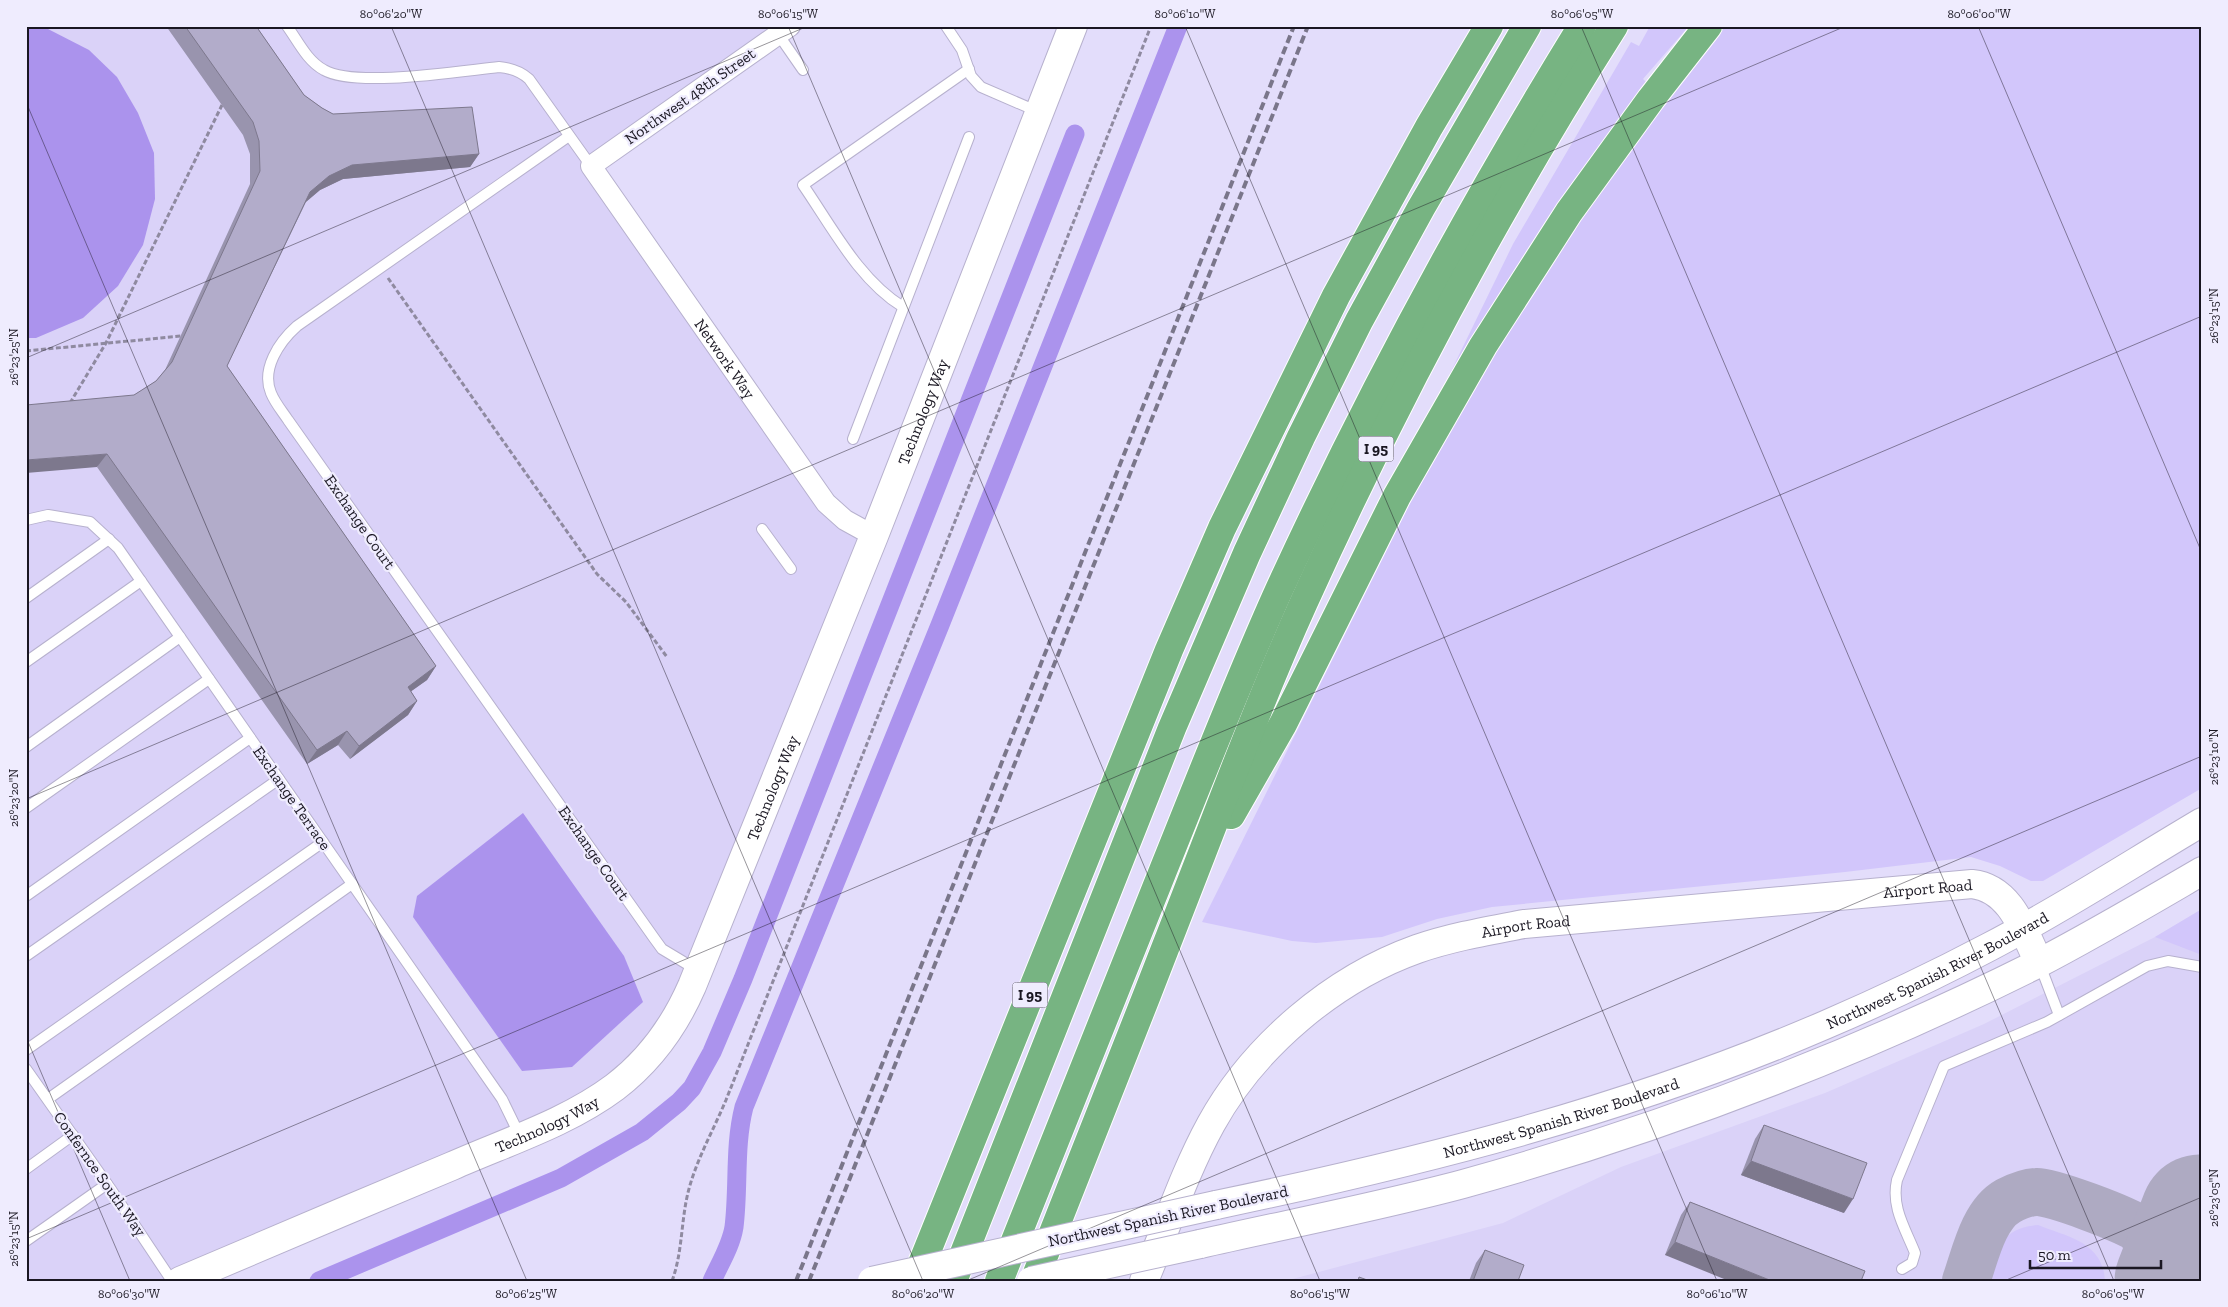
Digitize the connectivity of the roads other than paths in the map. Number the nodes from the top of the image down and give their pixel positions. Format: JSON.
{"nodes":[{"id":1,"x":287,"y":26,"type":"edge"},
{"id":2,"x":946,"y":26,"type":"edge"},
{"id":3,"x":1073,"y":26,"type":"edge"},
{"id":4,"x":1489,"y":26,"type":"edge"},
{"id":5,"x":1527,"y":26,"type":"edge"},
{"id":6,"x":1582,"y":26,"type":"edge"},
{"id":7,"x":1614,"y":26,"type":"edge"},
{"id":8,"x":1708,"y":26,"type":"edge"},
{"id":9,"x":784,"y":30,"type":"edge"},
{"id":10,"x":968,"y":69,"type":"junction"},
{"id":11,"x":803,"y":70,"type":"dead end"},
{"id":12,"x":1040,"y":112,"type":"junction"},
{"id":13,"x":569,"y":136,"type":"junction"},
{"id":14,"x":969,"y":137,"type":"dead end"},
{"id":15,"x":590,"y":166,"type":"junction"},
{"id":16,"x":903,"y":307,"type":"junction"},
{"id":17,"x":853,"y":439,"type":"dead end"},
{"id":18,"x":26,"y":520,"type":"edge"},
{"id":19,"x":762,"y":528,"type":"dead end"},
{"id":20,"x":874,"y":536,"type":"junction"},
{"id":21,"x":109,"y":539,"type":"junction"},
{"id":22,"x":791,"y":570,"type":"dead end"},
{"id":23,"x":141,"y":581,"type":"junction"},
{"id":24,"x":26,"y":598,"type":"edge"},
{"id":25,"x":180,"y":637,"type":"junction"},
{"id":26,"x":26,"y":662,"type":"edge"},
{"id":27,"x":209,"y":678,"type":"junction"},
{"id":28,"x":250,"y":738,"type":"junction"},
{"id":29,"x":26,"y":747,"type":"edge"},
{"id":30,"x":279,"y":779,"type":"junction"},
{"id":31,"x":26,"y":808,"type":"edge"},
{"id":32,"x":2202,"y":822,"type":"edge"},
{"id":33,"x":323,"y":842,"type":"junction"},
{"id":34,"x":2202,"y":871,"type":"edge"},
{"id":35,"x":352,"y":884,"type":"junction"},
{"id":36,"x":1186,"y":895,"type":"junction"},
{"id":37,"x":26,"y":896,"type":"edge"},
{"id":38,"x":2022,"y":929,"type":"junction"},
{"id":39,"x":26,"y":956,"type":"edge"},
{"id":40,"x":2039,"y":963,"type":"junction"},
{"id":41,"x":2202,"y":967,"type":"edge"},
{"id":42,"x":698,"y":971,"type":"junction"},
{"id":43,"x":2059,"y":1016,"type":"junction"},
{"id":44,"x":26,"y":1050,"type":"edge"},
{"id":45,"x":26,"y":1069,"type":"edge"},
{"id":46,"x":48,"y":1099,"type":"junction"},
{"id":47,"x":73,"y":1136,"type":"junction"},
{"id":48,"x":520,"y":1136,"type":"junction"},
{"id":49,"x":26,"y":1169,"type":"edge"},
{"id":50,"x":107,"y":1184,"type":"junction"},
{"id":51,"x":26,"y":1240,"type":"edge"},
{"id":52,"x":1902,"y":1269,"type":"dead end"},
{"id":53,"x":172,"y":1281,"type":"edge"},
{"id":54,"x":180,"y":1281,"type":"edge"},
{"id":55,"x":872,"y":1281,"type":"edge"},
{"id":56,"x":915,"y":1281,"type":"edge"},
{"id":57,"x":953,"y":1281,"type":"edge"},
{"id":58,"x":1000,"y":1281,"type":"edge"},
{"id":59,"x":1033,"y":1281,"type":"edge"},
{"id":60,"x":1144,"y":1281,"type":"edge"}],
"edges":[{"from":1,"to":13,"type":"lane"},
{"from":2,"to":10,"type":"lane"},
{"from":3,"to":12,"type":"street","name":"Technology Way"},
{"from":4,"to":56,"type":"highway","number":"I 95"},
{"from":5,"to":57,"type":"highway"},
{"from":6,"to":58,"type":"highway"},
{"from":7,"to":36,"type":"highway","number":"I 95"},
{"from":8,"to":36,"type":"highway"},
{"from":9,"to":11,"type":"lane"},
{"from":9,"to":15,"type":"street","name":"Northwest 48th Street"},
{"from":10,"to":12,"type":"lane"},
{"from":10,"to":16,"type":"lane"},
{"from":12,"to":20,"type":"street","name":"Technology Way"},
{"from":13,"to":15,"type":"lane"},
{"from":13,"to":42,"type":"lane","name":"Exchange Court"},
{"from":14,"to":16,"type":"lane"},
{"from":15,"to":20,"type":"street","name":"Network Way"},
{"from":16,"to":17,"type":"lane"},
{"from":18,"to":21,"type":"lane","name":"Exchange Terrace"},
{"from":19,"to":22,"type":"lane"},
{"from":20,"to":42,"type":"street","name":"Technology Way"},
{"from":21,"to":23,"type":"lane","name":"Exchange Terrace"},
{"from":21,"to":24,"type":"lane"},
{"from":23,"to":25,"type":"lane","name":"Exchange Terrace"},
{"from":23,"to":26,"type":"lane"},
{"from":25,"to":27,"type":"lane","name":"Exchange Terrace"},
{"from":25,"to":29,"type":"lane"},
{"from":27,"to":28,"type":"lane","name":"Exchange Terrace"},
{"from":27,"to":31,"type":"lane"},
{"from":28,"to":30,"type":"lane","name":"Exchange Terrace"},
{"from":28,"to":37,"type":"lane"},
{"from":30,"to":33,"type":"lane","name":"Exchange Terrace"},
{"from":30,"to":39,"type":"lane"},
{"from":32,"to":38,"type":"street","name":"Northwest Spanish River Boulevard"},
{"from":33,"to":35,"type":"lane","name":"Exchange Terrace"},
{"from":33,"to":44,"type":"lane"},
{"from":34,"to":40,"type":"street","name":"Northwest Spanish River Boulevard"},
{"from":35,"to":46,"type":"lane"},
{"from":35,"to":48,"type":"lane","name":"Exchange Terrace"},
{"from":36,"to":59,"type":"highway","number":"I 95"},
{"from":38,"to":40,"type":"street","name":"Airport Road"},
{"from":38,"to":55,"type":"street","name":"Northwest Spanish River Boulevard","bridge":true},
{"from":38,"to":60,"type":"street","name":"Airport Road"},
{"from":40,"to":43,"type":"lane"},
{"from":40,"to":59,"type":"street","name":"Northwest Spanish River Boulevard","bridge":true},
{"from":41,"to":43,"type":"lane"},
{"from":42,"to":48,"type":"street","name":"Technology Way"},
{"from":43,"to":52,"type":"lane"},
{"from":45,"to":46,"type":"lane","name":"Confernce South Way"},
{"from":46,"to":47,"type":"lane","name":"Confernce South Way"},
{"from":47,"to":49,"type":"lane"},
{"from":47,"to":50,"type":"lane","name":"Confernce South Way"},
{"from":48,"to":54,"type":"street","name":"Technology Way"},
{"from":50,"to":51,"type":"lane"},
{"from":50,"to":53,"type":"lane","name":"Confernce South Way"}]}
